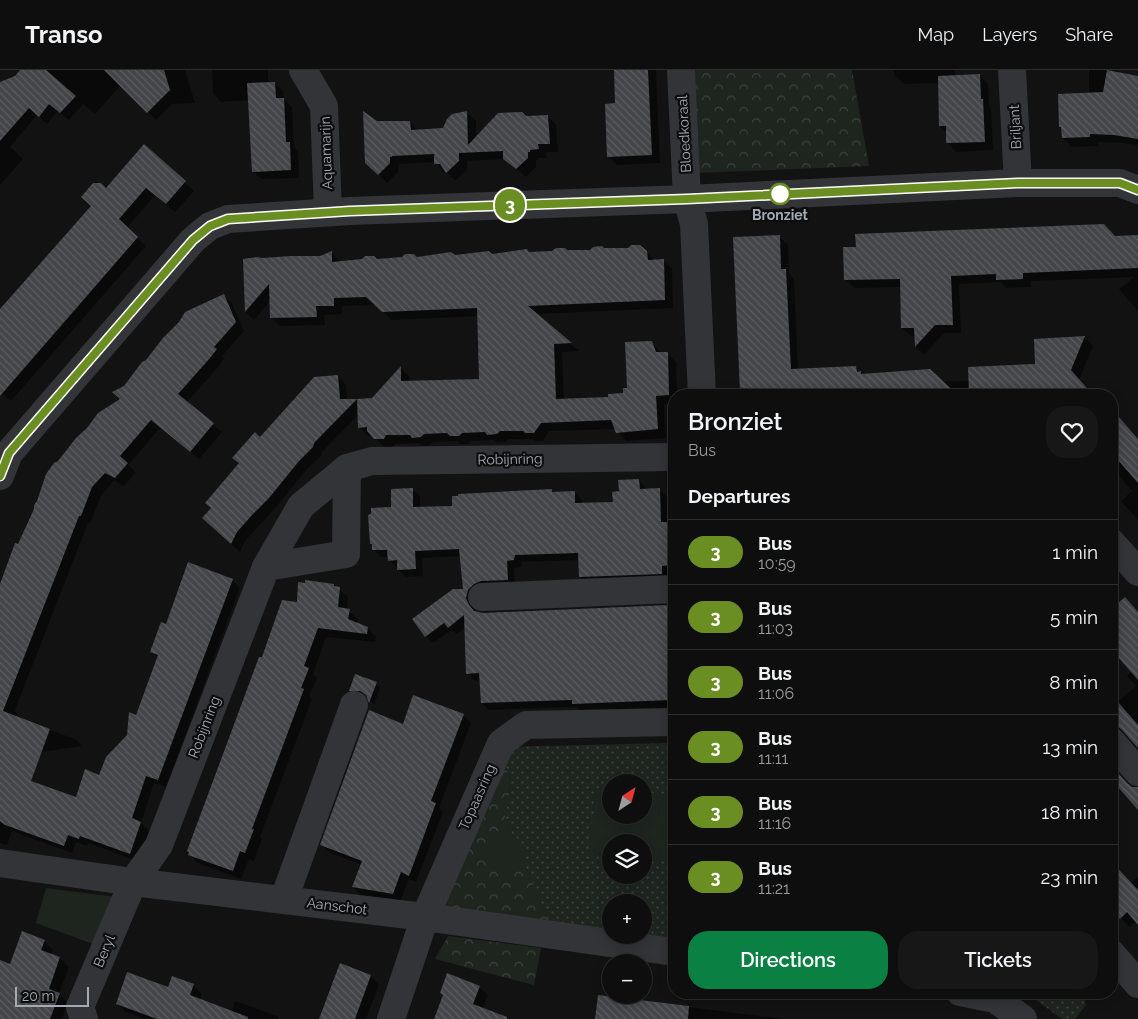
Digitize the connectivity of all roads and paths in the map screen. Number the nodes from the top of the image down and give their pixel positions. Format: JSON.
{"nodes":[{"id":1,"x":303,"y":70,"type":"edge"},
{"id":2,"x":681,"y":70,"type":"edge"},
{"id":3,"x":1012,"y":70,"type":"edge"},
{"id":4,"x":1018,"y":183,"type":"junction"},
{"id":5,"x":1138,"y":190,"type":"edge"},
{"id":6,"x":687,"y":199,"type":"junction"},
{"id":7,"x":328,"y":212,"type":"junction"},
{"id":8,"x":702,"y":389,"type":"edge"},
{"id":9,"x":668,"y":457,"type":"edge"},
{"id":10,"x":347,"y":468,"type":"junction"},
{"id":11,"x":0,"y":476,"type":"edge"},
{"id":12,"x":1118,"y":550,"type":"edge"},
{"id":13,"x":266,"y":567,"type":"junction"},
{"id":14,"x":1138,"y":572,"type":"edge"},
{"id":15,"x":668,"y":589,"type":"edge"},
{"id":16,"x":482,"y":597,"type":"dead end"},
{"id":17,"x":354,"y":705,"type":"dead end"},
{"id":18,"x":668,"y":722,"type":"edge"},
{"id":19,"x":1118,"y":749,"type":"edge"},
{"id":20,"x":1138,"y":772,"type":"edge"},
{"id":21,"x":0,"y":863,"type":"edge"},
{"id":22,"x":133,"y":882,"type":"junction"},
{"id":23,"x":284,"y":899,"type":"junction"},
{"id":24,"x":425,"y":916,"type":"junction"},
{"id":25,"x":668,"y":951,"type":"edge"},
{"id":26,"x":1118,"y":959,"type":"edge"},
{"id":27,"x":1135,"y":974,"type":"edge"},
{"id":28,"x":995,"y":999,"type":"edge"},
{"id":29,"x":84,"y":1019,"type":"edge"},
{"id":30,"x":391,"y":1019,"type":"edge"},
{"id":31,"x":1024,"y":1019,"type":"edge"}],
"edges":[{"from":1,"to":7,"type":"street","name":"Aquamarijn"},
{"from":2,"to":6,"type":"street","name":"Bloedkoraal"},
{"from":3,"to":4,"type":"street","name":"Briljant"},
{"from":4,"to":5,"type":"street"},
{"from":4,"to":6,"type":"street"},
{"from":6,"to":7,"type":"street"},
{"from":6,"to":8,"type":"street"},
{"from":7,"to":11,"type":"street"},
{"from":9,"to":10,"type":"street","name":"Robijnring"},
{"from":10,"to":13,"type":"street","name":"Robijnring"},
{"from":10,"to":13,"type":"street"},
{"from":12,"to":14,"type":"street"},
{"from":13,"to":22,"type":"street","name":"Robijnring"},
{"from":15,"to":16,"type":"street"},
{"from":17,"to":23,"type":"street"},
{"from":18,"to":24,"type":"street","name":"Topaasring"},
{"from":19,"to":20,"type":"street"},
{"from":21,"to":22,"type":"street","name":"Aanschot"},
{"from":22,"to":23,"type":"street","name":"Aanschot"},
{"from":22,"to":29,"type":"street","name":"Beryl"},
{"from":23,"to":24,"type":"street","name":"Aanschot"},
{"from":24,"to":25,"type":"street","name":"Aanschot"},
{"from":24,"to":30,"type":"street","name":"Topaasring"},
{"from":26,"to":27,"type":"street"},
{"from":28,"to":31,"type":"street"}]}
